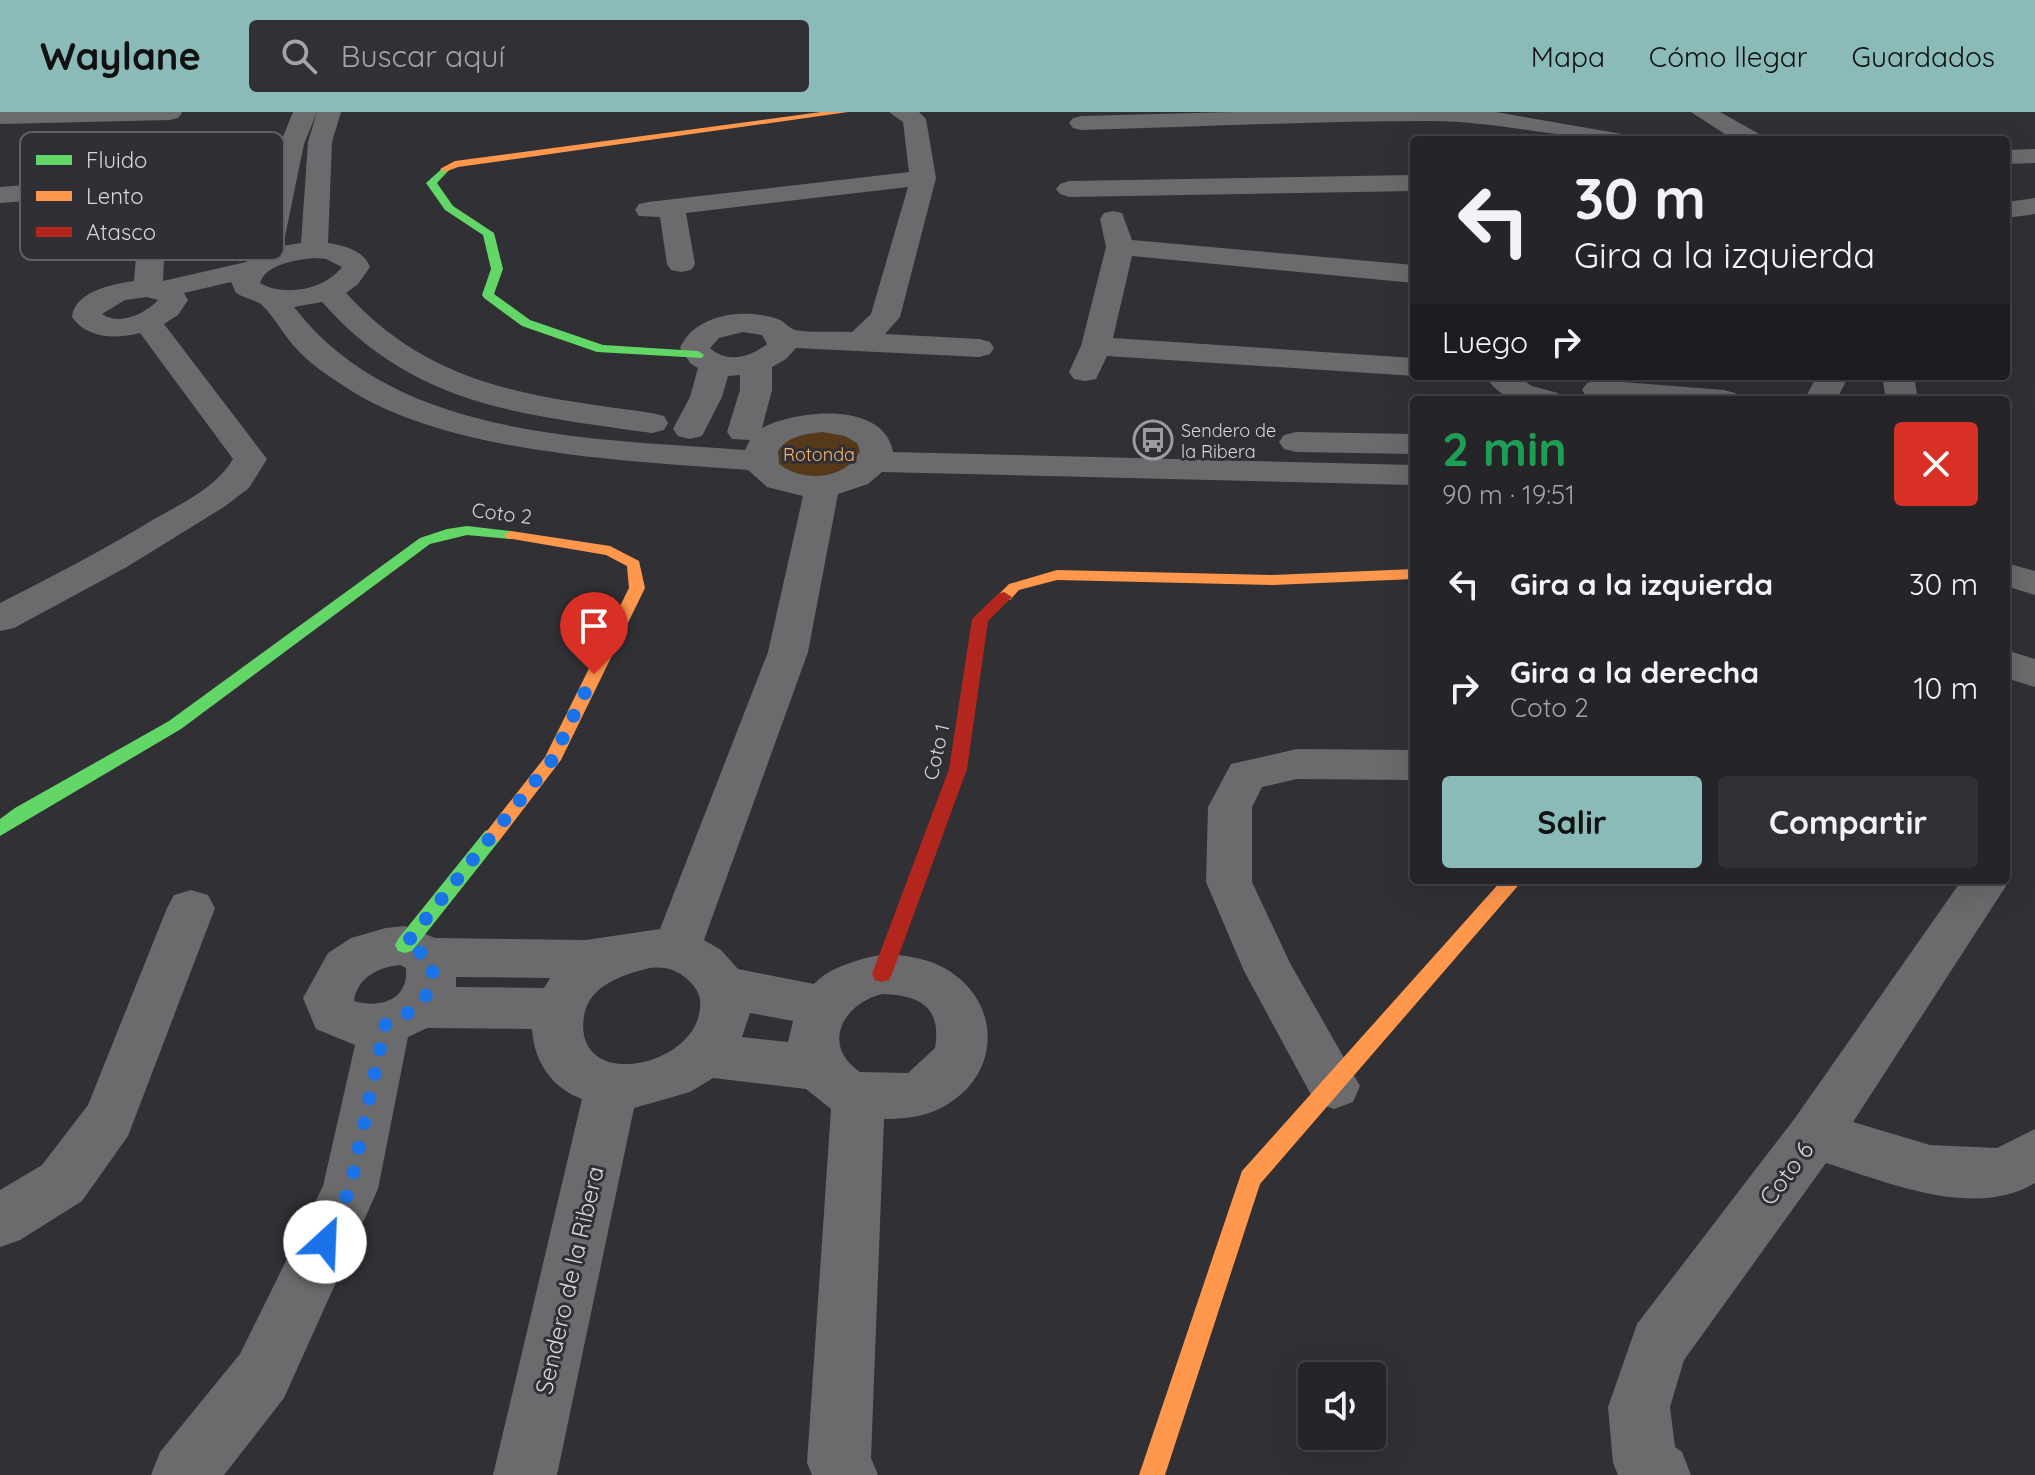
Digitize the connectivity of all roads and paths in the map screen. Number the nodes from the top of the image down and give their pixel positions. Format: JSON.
{"nodes":[{"id":1,"x":305,"y":112,"type":"edge"},
{"id":2,"x":329,"y":112,"type":"edge"},
{"id":3,"x":843,"y":112,"type":"edge"},
{"id":4,"x":901,"y":112,"type":"edge"},
{"id":5,"x":1536,"y":112,"type":"edge"},
{"id":6,"x":1703,"y":112,"type":"edge"},
{"id":7,"x":170,"y":113,"type":"edge"},
{"id":8,"x":0,"y":117,"type":"edge"},
{"id":9,"x":1076,"y":118,"type":"edge"},
{"id":10,"x":1558,"y":126,"type":"junction"},
{"id":11,"x":1602,"y":136,"type":"edge"},
{"id":12,"x":1745,"y":136,"type":"edge"},
{"id":13,"x":1106,"y":149,"type":"dead end"},
{"id":14,"x":2035,"y":156,"type":"edge"},
{"id":15,"x":2010,"y":157,"type":"edge"},
{"id":16,"x":284,"y":177,"type":"edge"},
{"id":17,"x":923,"y":178,"type":"junction"},
{"id":18,"x":1410,"y":183,"type":"edge"},
{"id":19,"x":1069,"y":189,"type":"dead end"},
{"id":20,"x":1107,"y":189,"type":"junction"},
{"id":21,"x":20,"y":194,"type":"edge"},
{"id":22,"x":0,"y":195,"type":"edge"},
{"id":23,"x":2035,"y":206,"type":"edge"},
{"id":24,"x":2010,"y":209,"type":"edge"},
{"id":25,"x":1120,"y":247,"type":"junction"},
{"id":26,"x":314,"y":250,"type":"junction"},
{"id":27,"x":155,"y":260,"type":"edge"},
{"id":28,"x":264,"y":260,"type":"edge"},
{"id":29,"x":681,"y":264,"type":"dead end"},
{"id":30,"x":1410,"y":274,"type":"edge"},
{"id":31,"x":259,"y":279,"type":"junction"},
{"id":32,"x":327,"y":290,"type":"junction"},
{"id":33,"x":156,"y":301,"type":"junction"},
{"id":34,"x":783,"y":338,"type":"junction"},
{"id":35,"x":858,"y":344,"type":"junction"},
{"id":36,"x":979,"y":348,"type":"dead end"},
{"id":37,"x":707,"y":359,"type":"junction"},
{"id":38,"x":756,"y":363,"type":"junction"},
{"id":39,"x":1410,"y":367,"type":"edge"},
{"id":40,"x":1588,"y":393,"type":"edge"},
{"id":41,"x":1646,"y":396,"type":"edge"},
{"id":42,"x":690,"y":429,"type":"junction"},
{"id":43,"x":759,"y":443,"type":"junction"},
{"id":44,"x":1410,"y":444,"type":"edge"},
{"id":45,"x":875,"y":452,"type":"junction"},
{"id":46,"x":1410,"y":475,"type":"edge"},
{"id":47,"x":822,"y":486,"type":"junction"},
{"id":48,"x":2010,"y":546,"type":"edge"},
{"id":49,"x":2035,"y":553,"type":"edge"},
{"id":50,"x":1410,"y":574,"type":"edge"},
{"id":51,"x":2010,"y":575,"type":"edge"},
{"id":52,"x":2035,"y":583,"type":"edge"},
{"id":53,"x":1,"y":615,"type":"edge"},
{"id":54,"x":2010,"y":665,"type":"edge"},
{"id":55,"x":2035,"y":674,"type":"edge"},
{"id":56,"x":1410,"y":765,"type":"edge"},
{"id":57,"x":0,"y":829,"type":"edge"},
{"id":58,"x":1510,"y":884,"type":"edge"},
{"id":59,"x":1983,"y":884,"type":"edge"},
{"id":60,"x":191,"y":908,"type":"dead end"},
{"id":61,"x":676,"y":950,"type":"junction"},
{"id":62,"x":417,"y":951,"type":"junction"},
{"id":63,"x":606,"y":959,"type":"junction"},
{"id":64,"x":882,"y":974,"type":"junction"},
{"id":65,"x":724,"y":987,"type":"junction"},
{"id":66,"x":823,"y":1007,"type":"junction"},
{"id":67,"x":558,"y":1009,"type":"junction"},
{"id":68,"x":401,"y":1016,"type":"junction"},
{"id":69,"x":704,"y":1055,"type":"junction"},
{"id":70,"x":839,"y":1082,"type":"junction"},
{"id":71,"x":612,"y":1085,"type":"junction"},
{"id":72,"x":1334,"y":1086,"type":"junction"},
{"id":73,"x":1814,"y":1135,"type":"junction"},
{"id":74,"x":2035,"y":1154,"type":"edge"},
{"id":75,"x":0,"y":1221,"type":"edge"},
{"id":76,"x":183,"y":1475,"type":"edge"},
{"id":77,"x":525,"y":1475,"type":"edge"},
{"id":78,"x":846,"y":1475,"type":"edge"},
{"id":79,"x":1152,"y":1475,"type":"edge"},
{"id":80,"x":1659,"y":1475,"type":"edge"}],
"edges":[{"from":1,"to":16,"type":"street"},
{"from":2,"to":26,"type":"street"},
{"from":3,"to":37,"type":"street"},
{"from":4,"to":17,"type":"street"},
{"from":5,"to":10,"type":"street"},
{"from":6,"to":12,"type":"street"},
{"from":7,"to":8,"type":"street"},
{"from":9,"to":10,"type":"street"},
{"from":9,"to":13,"type":"street"},
{"from":10,"to":11,"type":"street"},
{"from":14,"to":15,"type":"street"},
{"from":17,"to":29,"type":"street"},
{"from":17,"to":35,"type":"street"},
{"from":18,"to":20,"type":"street"},
{"from":19,"to":20,"type":"street"},
{"from":20,"to":25,"type":"street"},
{"from":21,"to":22,"type":"street"},
{"from":23,"to":24,"type":"street"},
{"from":25,"to":30,"type":"street"},
{"from":25,"to":39,"type":"street"},
{"from":26,"to":31,"type":"street"},
{"from":26,"to":32,"type":"street"},
{"from":27,"to":33,"type":"street"},
{"from":28,"to":31,"type":"street"},
{"from":31,"to":32,"type":"street"},
{"from":31,"to":33,"type":"street"},
{"from":31,"to":43,"type":"street"},
{"from":32,"to":42,"type":"street"},
{"from":33,"to":53,"type":"street"},
{"from":34,"to":35,"type":"street"},
{"from":34,"to":37,"type":"street"},
{"from":34,"to":38,"type":"street"},
{"from":35,"to":36,"type":"street"},
{"from":37,"to":38,"type":"street"},
{"from":37,"to":42,"type":"street"},
{"from":38,"to":43,"type":"street"},
{"from":40,"to":41,"type":"street"},
{"from":42,"to":43,"type":"street"},
{"from":43,"to":45,"type":"street"},
{"from":43,"to":47,"type":"street"},
{"from":44,"to":45,"type":"street"},
{"from":45,"to":46,"type":"street"},
{"from":45,"to":47,"type":"street"},
{"from":47,"to":61,"type":"street"},
{"from":48,"to":49,"type":"street"},
{"from":50,"to":64,"type":"street","name":"Coto 1"},
{"from":51,"to":52,"type":"street"},
{"from":54,"to":55,"type":"street"},
{"from":56,"to":72,"type":"street"},
{"from":57,"to":62,"type":"street","name":"Coto 2"},
{"from":58,"to":72,"type":"street"},
{"from":59,"to":73,"type":"street","name":"Coto 6"},
{"from":60,"to":75,"type":"street"},
{"from":61,"to":63,"type":"street"},
{"from":61,"to":65,"type":"street"},
{"from":62,"to":63,"type":"street"},
{"from":62,"to":68,"type":"street"},
{"from":62,"to":68,"type":"street"},
{"from":63,"to":67,"type":"street"},
{"from":64,"to":66,"type":"street"},
{"from":64,"to":70,"type":"street"},
{"from":65,"to":66,"type":"street"},
{"from":65,"to":69,"type":"street"},
{"from":66,"to":70,"type":"street"},
{"from":67,"to":68,"type":"street"},
{"from":67,"to":71,"type":"street"},
{"from":68,"to":76,"type":"street"},
{"from":69,"to":70,"type":"street"},
{"from":69,"to":71,"type":"street"},
{"from":70,"to":78,"type":"street"},
{"from":71,"to":77,"type":"street","name":"Sendero de la Ribera"},
{"from":72,"to":79,"type":"street"},
{"from":73,"to":74,"type":"street"},
{"from":73,"to":80,"type":"street","name":"Coto 6"}]}
